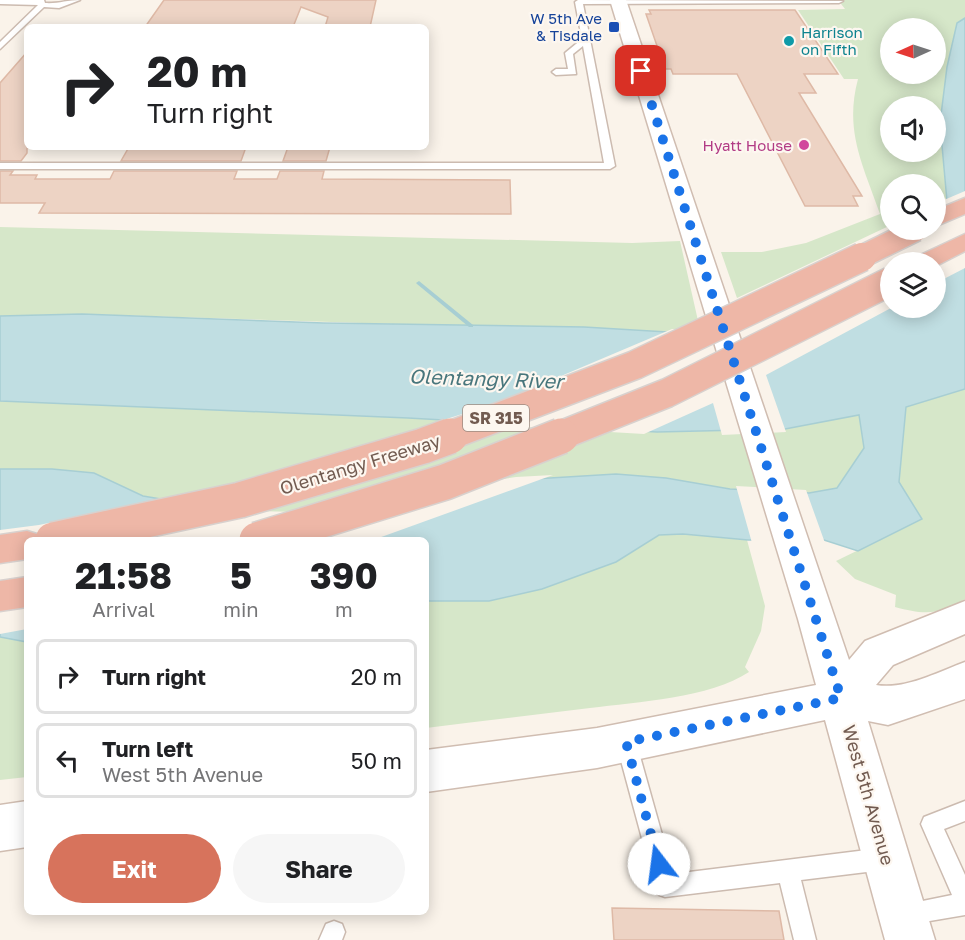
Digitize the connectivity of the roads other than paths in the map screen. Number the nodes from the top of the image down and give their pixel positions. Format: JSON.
{"nodes":[{"id":1,"x":76,"y":0,"type":"edge"},
{"id":2,"x":575,"y":1,"type":"edge"},
{"id":3,"x":618,"y":1,"type":"edge"},
{"id":4,"x":698,"y":1,"type":"edge"},
{"id":5,"x":767,"y":1,"type":"edge"},
{"id":6,"x":839,"y":1,"type":"edge"},
{"id":7,"x":0,"y":2,"type":"edge"},
{"id":8,"x":40,"y":2,"type":"edge"},
{"id":9,"x":702,"y":10,"type":"dead end"},
{"id":10,"x":773,"y":10,"type":"dead end"},
{"id":11,"x":586,"y":40,"type":"junction"},
{"id":12,"x":0,"y":47,"type":"edge"},
{"id":13,"x":556,"y":72,"type":"dead end"},
{"id":14,"x":0,"y":166,"type":"edge"},
{"id":15,"x":965,"y":205,"type":"edge"},
{"id":16,"x":946,"y":214,"type":"edge"},
{"id":17,"x":896,"y":240,"type":"edge"},
{"id":18,"x":965,"y":242,"type":"edge"},
{"id":19,"x":945,"y":252,"type":"edge"},
{"id":20,"x":880,"y":286,"type":"edge"},
{"id":21,"x":67,"y":537,"type":"edge"},
{"id":22,"x":267,"y":537,"type":"edge"},
{"id":23,"x":24,"y":545,"type":"edge"},
{"id":24,"x":0,"y":549,"type":"edge"},
{"id":25,"x":24,"y":592,"type":"edge"},
{"id":26,"x":0,"y":596,"type":"edge"},
{"id":27,"x":965,"y":617,"type":"edge"},
{"id":28,"x":965,"y":680,"type":"edge"},
{"id":29,"x":841,"y":698,"type":"junction"},
{"id":30,"x":626,"y":742,"type":"junction"},
{"id":31,"x":429,"y":771,"type":"edge"},
{"id":32,"x":964,"y":812,"type":"edge"},
{"id":33,"x":24,"y":824,"type":"edge"},
{"id":34,"x":0,"y":828,"type":"edge"},
{"id":35,"x":887,"y":858,"type":"junction"},
{"id":36,"x":788,"y":871,"type":"junction"},
{"id":37,"x":965,"y":902,"type":"edge"},
{"id":38,"x":906,"y":927,"type":"edge"},
{"id":39,"x":805,"y":940,"type":"edge"}],
"edges":[{"from":1,"to":8,"type":"lane"},
{"from":2,"to":3,"type":"lane"},
{"from":2,"to":11,"type":"lane"},
{"from":3,"to":4,"type":"lane"},
{"from":3,"to":29,"type":"main road","name":"West 5th Avenue","bridge":true},
{"from":4,"to":5,"type":"lane"},
{"from":4,"to":9,"type":"lane"},
{"from":5,"to":6,"type":"lane"},
{"from":5,"to":10,"type":"lane"},
{"from":7,"to":8,"type":"lane"},
{"from":8,"to":12,"type":"lane"},
{"from":11,"to":13,"type":"lane"},
{"from":11,"to":14,"type":"lane"},
{"from":15,"to":16,"type":"highway"},
{"from":17,"to":21,"type":"highway","name":"Olentangy Freeway","number":"SR 315","bridge":true},
{"from":18,"to":19,"type":"highway"},
{"from":20,"to":22,"type":"highway","number":"SR 315","bridge":true},
{"from":23,"to":24,"type":"highway"},
{"from":25,"to":26,"type":"highway"},
{"from":27,"to":29,"type":"main road"},
{"from":28,"to":29,"type":"main road"},
{"from":29,"to":30,"type":"main road"},
{"from":29,"to":35,"type":"main road","name":"West 5th Avenue"},
{"from":30,"to":31,"type":"main road"},
{"from":30,"to":36,"type":"lane"},
{"from":32,"to":37,"type":"lane"},
{"from":33,"to":34,"type":"main road"},
{"from":35,"to":36,"type":"lane"},
{"from":35,"to":38,"type":"main road","name":"West 5th Avenue"},
{"from":36,"to":39,"type":"lane"},
{"from":37,"to":38,"type":"lane"}]}
